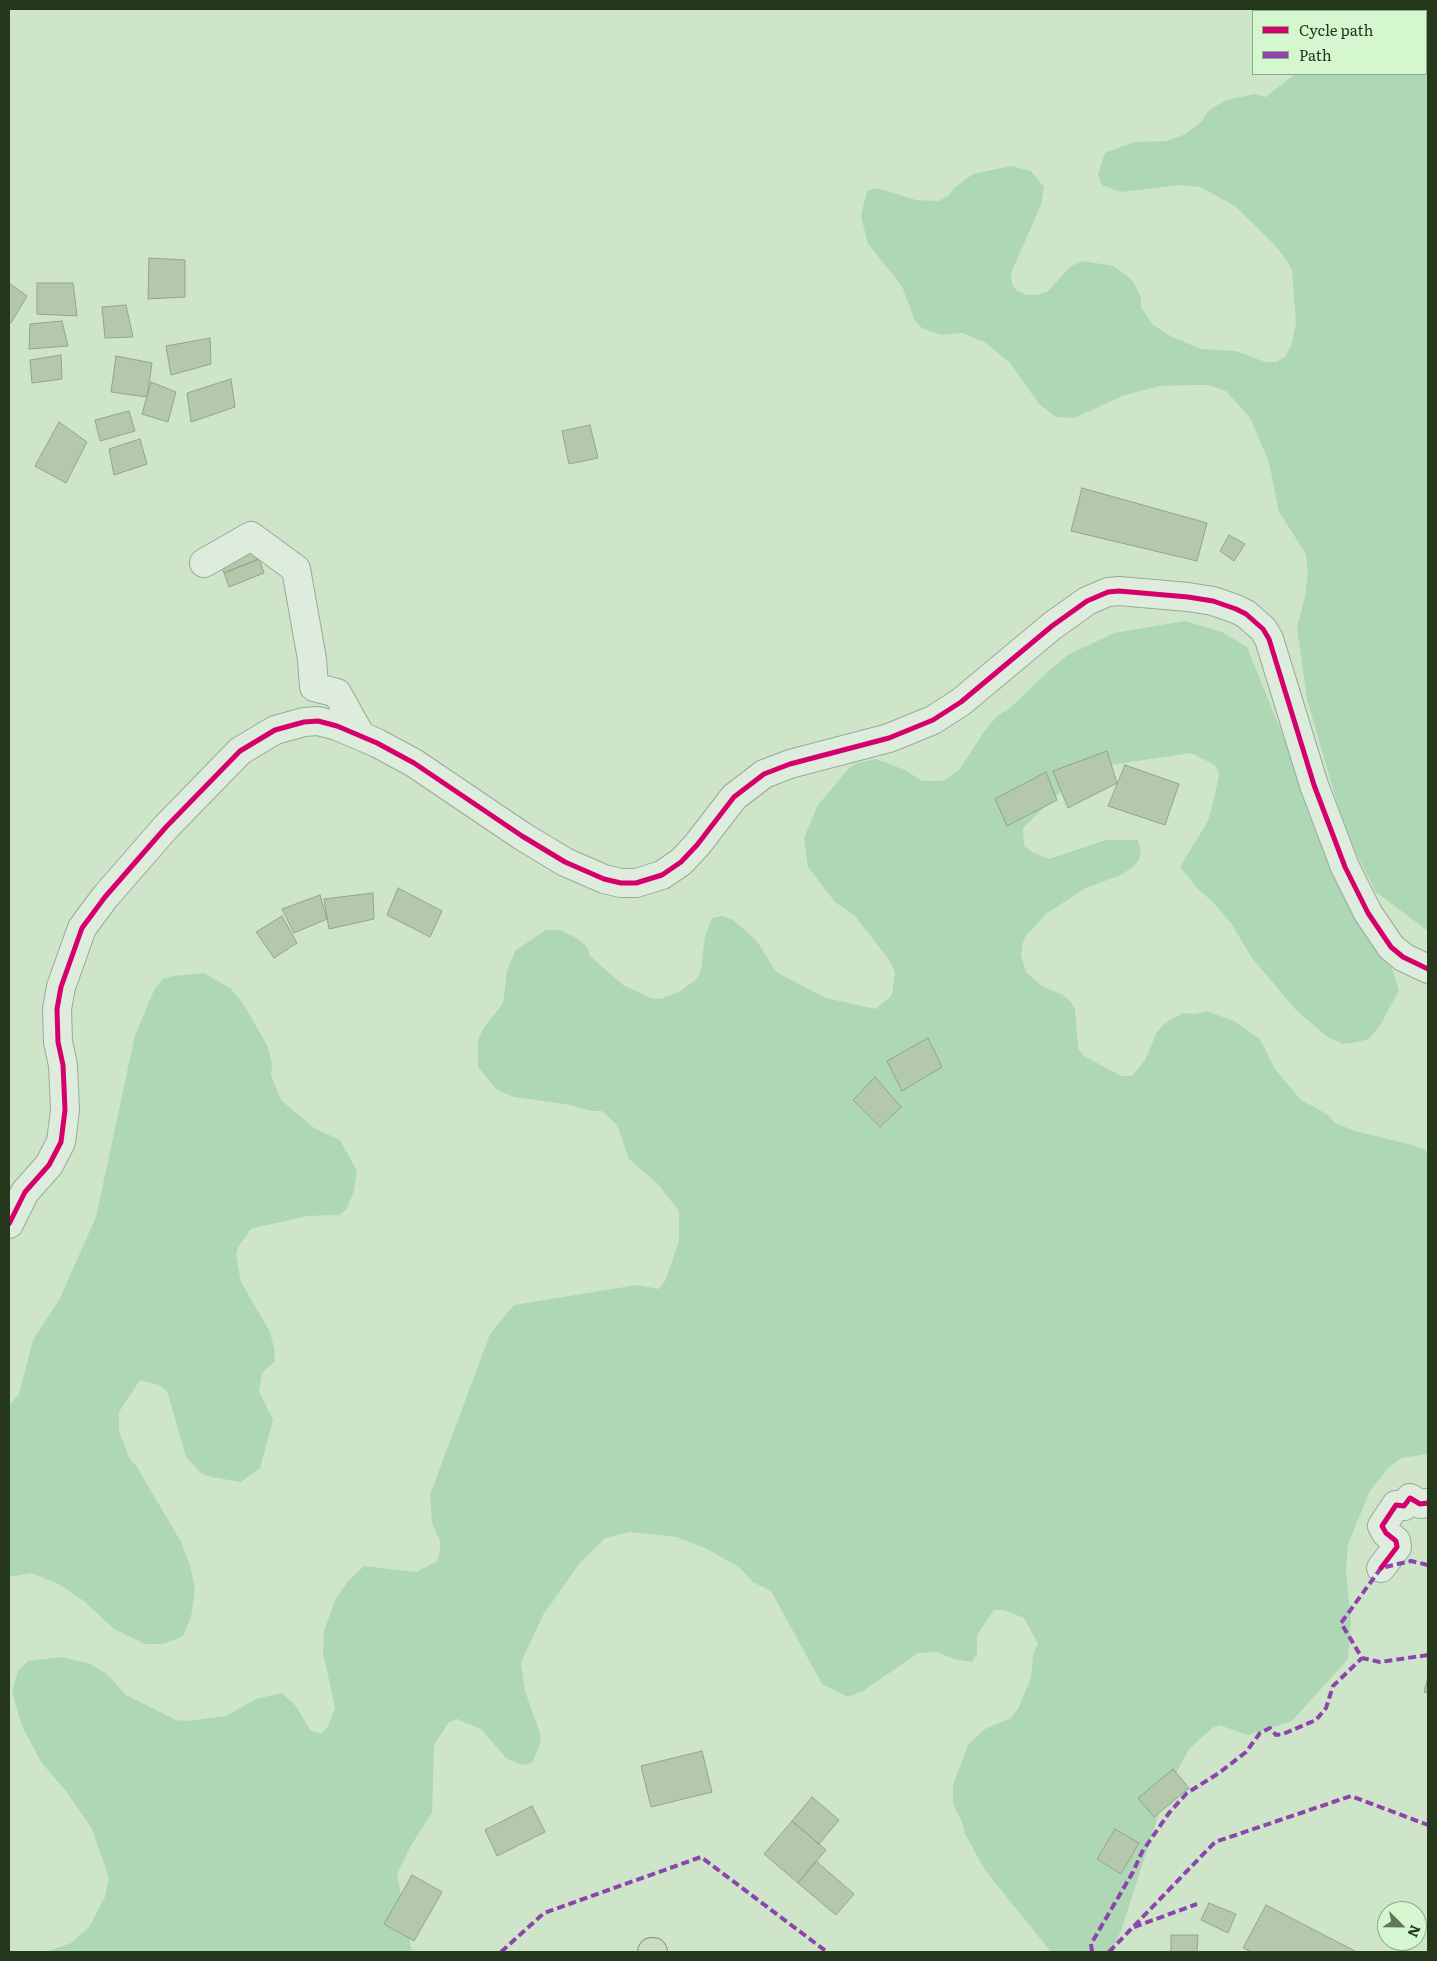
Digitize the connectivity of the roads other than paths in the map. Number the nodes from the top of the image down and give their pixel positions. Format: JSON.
{"nodes":[{"id":1,"x":204,"y":563,"type":"dead end"},
{"id":2,"x":361,"y":736,"type":"junction"},
{"id":3,"x":1428,"y":970,"type":"edge"},
{"id":4,"x":9,"y":1224,"type":"edge"},
{"id":5,"x":1428,"y":1503,"type":"edge"},
{"id":6,"x":1382,"y":1568,"type":"dead end"}],
"edges":[{"from":1,"to":2,"type":"street"},
{"from":2,"to":3,"type":"street"},
{"from":2,"to":4,"type":"street"},
{"from":5,"to":6,"type":"street"}]}
